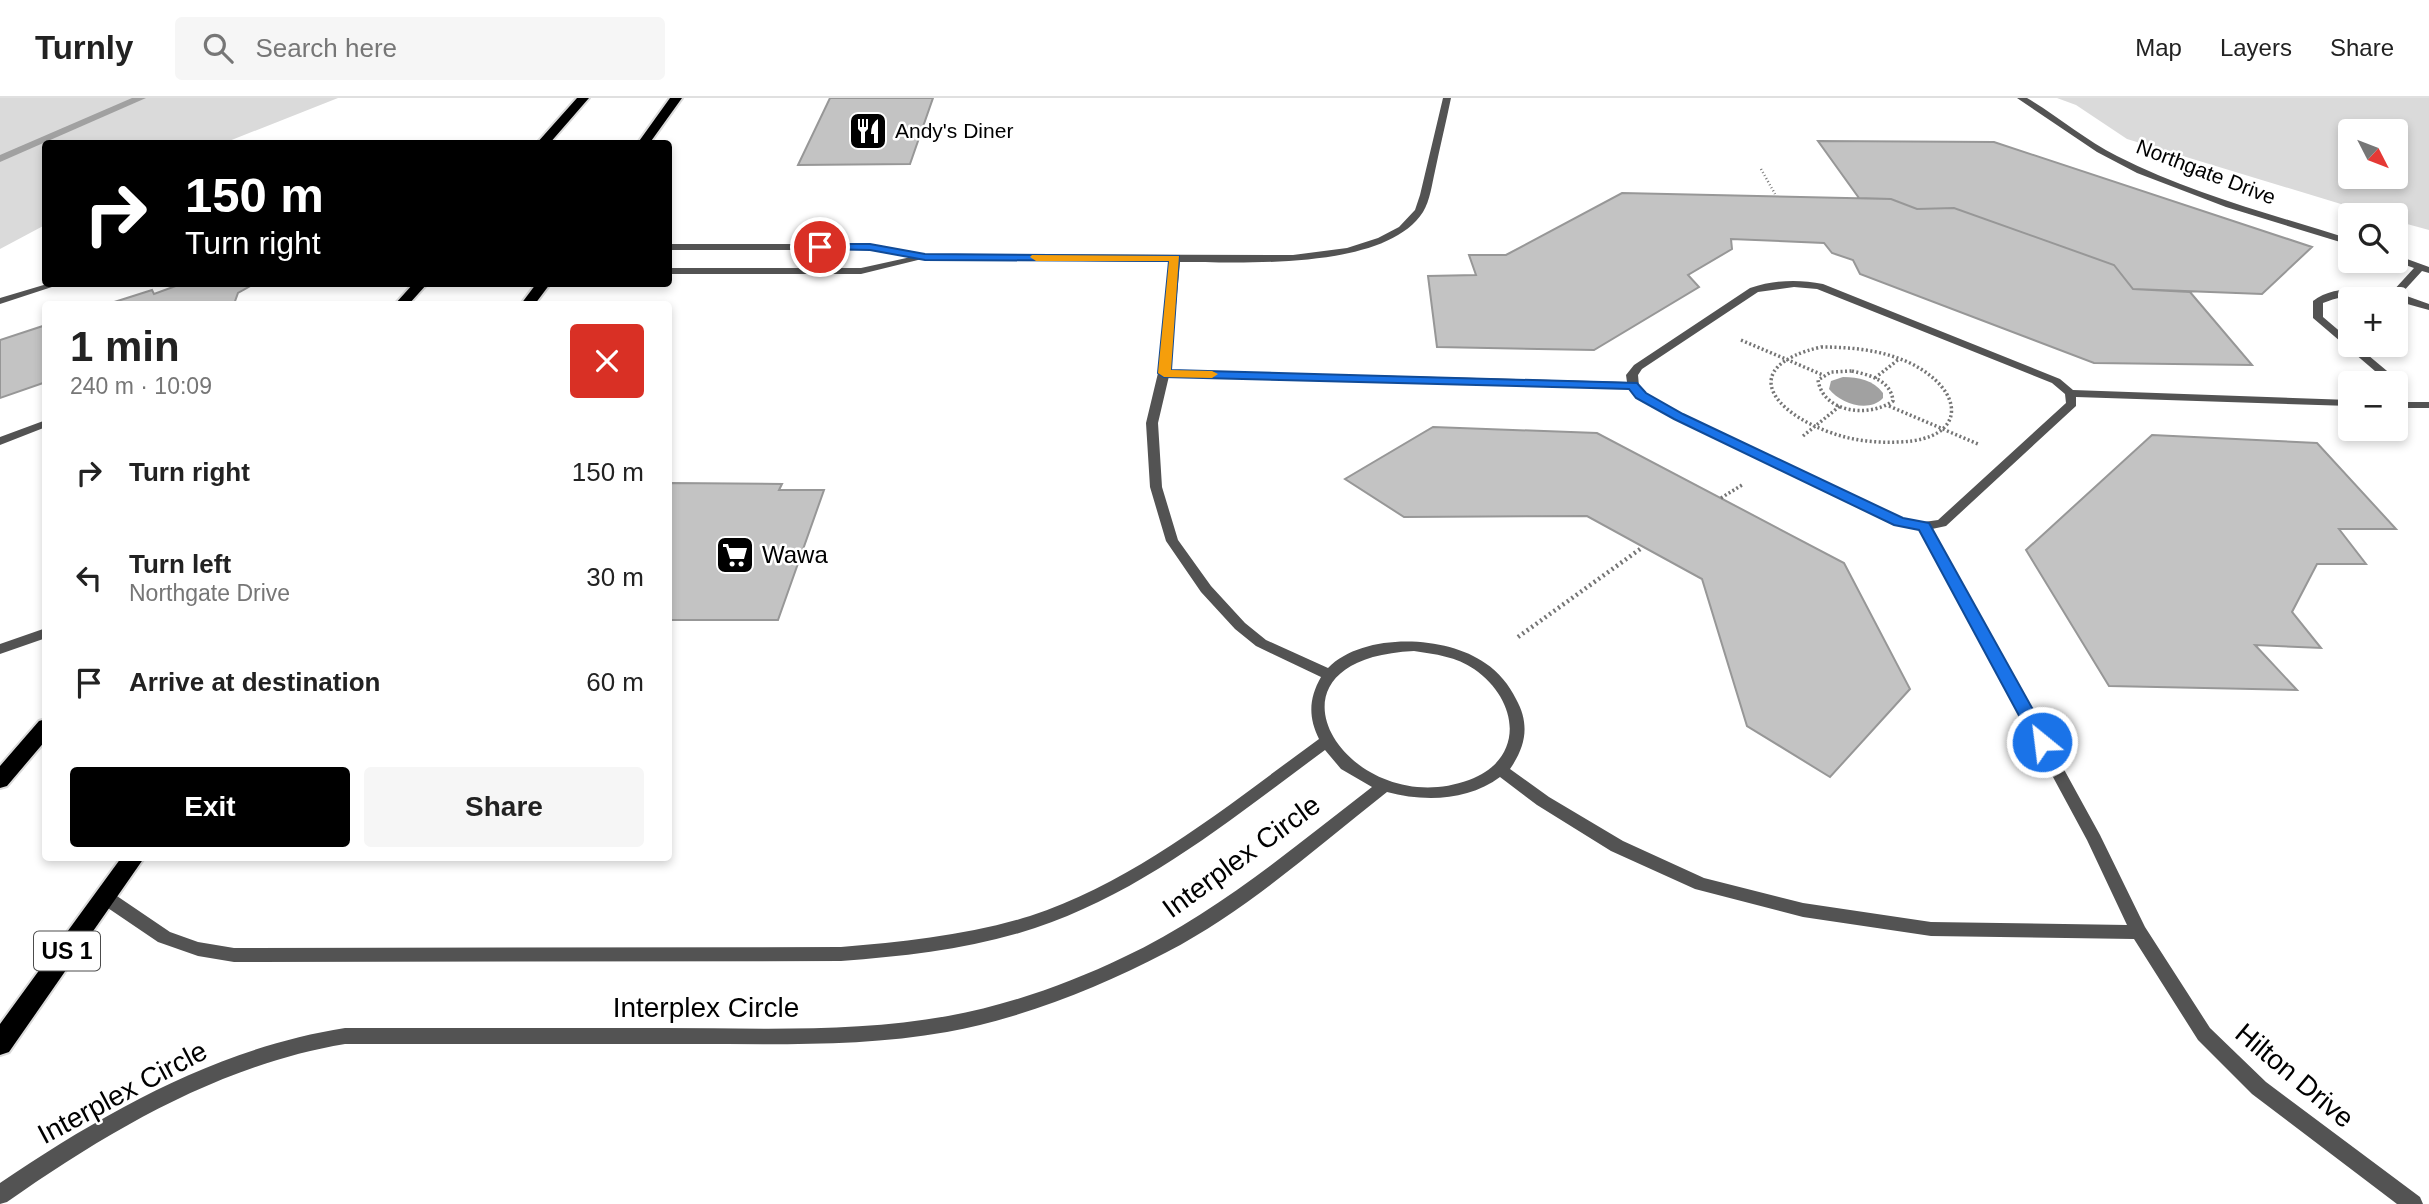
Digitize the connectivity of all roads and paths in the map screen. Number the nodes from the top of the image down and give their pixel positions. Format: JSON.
{"nodes":[{"id":1,"x":583,"y":98,"type":"edge"},
{"id":2,"x":676,"y":98,"type":"edge"},
{"id":3,"x":1447,"y":98,"type":"edge"},
{"id":4,"x":2021,"y":98,"type":"edge"},
{"id":5,"x":546,"y":140,"type":"edge"},
{"id":6,"x":646,"y":140,"type":"edge"},
{"id":7,"x":1761,"y":169,"type":"dead end"},
{"id":8,"x":1775,"y":194,"type":"dead end"},
{"id":9,"x":2338,"y":238,"type":"edge"},
{"id":10,"x":672,"y":247,"type":"edge"},
{"id":11,"x":925,"y":257,"type":"junction"},
{"id":12,"x":1175,"y":258,"type":"junction"},
{"id":13,"x":2408,"y":263,"type":"edge"},
{"id":14,"x":2425,"y":269,"type":"edge"},
{"id":15,"x":672,"y":271,"type":"edge"},
{"id":16,"x":46,"y":287,"type":"edge"},
{"id":17,"x":417,"y":287,"type":"edge"},
{"id":18,"x":2404,"y":287,"type":"edge"},
{"id":19,"x":2338,"y":293,"type":"edge"},
{"id":20,"x":2408,"y":300,"type":"edge"},
{"id":21,"x":0,"y":301,"type":"edge"},
{"id":22,"x":405,"y":301,"type":"edge"},
{"id":23,"x":2429,"y":307,"type":"edge"},
{"id":24,"x":1703,"y":324,"type":"junction"},
{"id":25,"x":2338,"y":335,"type":"edge"},
{"id":26,"x":2364,"y":357,"type":"edge"},
{"id":27,"x":1782,"y":358,"type":"junction"},
{"id":28,"x":2380,"y":371,"type":"edge"},
{"id":29,"x":1164,"y":373,"type":"junction"},
{"id":30,"x":1824,"y":375,"type":"junction"},
{"id":31,"x":1633,"y":386,"type":"junction"},
{"id":32,"x":2070,"y":393,"type":"junction"},
{"id":33,"x":2408,"y":393,"type":"edge"},
{"id":34,"x":2338,"y":403,"type":"edge"},
{"id":35,"x":2425,"y":405,"type":"edge"},
{"id":36,"x":1840,"y":406,"type":"junction"},
{"id":37,"x":1889,"y":406,"type":"junction"},
{"id":38,"x":42,"y":425,"type":"edge"},
{"id":39,"x":1815,"y":427,"type":"junction"},
{"id":40,"x":1944,"y":430,"type":"junction"},
{"id":41,"x":0,"y":441,"type":"edge"},
{"id":42,"x":2012,"y":459,"type":"junction"},
{"id":43,"x":1772,"y":461,"type":"junction"},
{"id":44,"x":1745,"y":482,"type":"dead end"},
{"id":45,"x":1721,"y":498,"type":"dead end"},
{"id":46,"x":1924,"y":526,"type":"junction"},
{"id":47,"x":1643,"y":547,"type":"dead end"},
{"id":48,"x":42,"y":634,"type":"edge"},
{"id":49,"x":1518,"y":638,"type":"dead end"},
{"id":50,"x":0,"y":649,"type":"edge"},
{"id":51,"x":1330,"y":675,"type":"junction"},
{"id":52,"x":42,"y":731,"type":"edge"},
{"id":53,"x":1325,"y":742,"type":"junction"},
{"id":54,"x":1499,"y":769,"type":"junction"},
{"id":55,"x":0,"y":780,"type":"edge"},
{"id":56,"x":1384,"y":786,"type":"junction"},
{"id":57,"x":131,"y":861,"type":"edge"},
{"id":58,"x":105,"y":897,"type":"junction"},
{"id":59,"x":2140,"y":932,"type":"junction"},
{"id":60,"x":0,"y":1044,"type":"edge"},
{"id":61,"x":0,"y":1195,"type":"edge"},
{"id":62,"x":2413,"y":1204,"type":"edge"}],
"edges":[{"from":1,"to":5,"type":"highway"},
{"from":2,"to":6,"type":"highway"},
{"from":3,"to":12,"type":"lane"},
{"from":4,"to":9,"type":"lane","name":"Northgate Drive"},
{"from":7,"to":8,"type":"path"},
{"from":10,"to":11,"type":"lane"},
{"from":11,"to":12,"type":"lane"},
{"from":11,"to":15,"type":"lane"},
{"from":12,"to":29,"type":"lane"},
{"from":13,"to":14,"type":"lane"},
{"from":14,"to":18,"type":"lane"},
{"from":16,"to":21,"type":"lane"},
{"from":17,"to":22,"type":"highway"},
{"from":19,"to":25,"type":"lane"},
{"from":20,"to":23,"type":"lane"},
{"from":24,"to":27,"type":"path"},
{"from":24,"to":31,"type":"lane"},
{"from":24,"to":32,"type":"lane"},
{"from":26,"to":28,"type":"lane"},
{"from":27,"to":30,"type":"path"},
{"from":27,"to":39,"type":"path"},
{"from":27,"to":40,"type":"path"},
{"from":29,"to":31,"type":"lane"},
{"from":29,"to":51,"type":"lane"},
{"from":30,"to":36,"type":"path"},
{"from":30,"to":37,"type":"path"},
{"from":31,"to":43,"type":"lane"},
{"from":32,"to":34,"type":"lane"},
{"from":32,"to":42,"type":"lane"},
{"from":33,"to":35,"type":"lane"},
{"from":36,"to":37,"type":"path"},
{"from":36,"to":39,"type":"path"},
{"from":37,"to":40,"type":"path"},
{"from":38,"to":41,"type":"lane"},
{"from":39,"to":40,"type":"path"},
{"from":39,"to":43,"type":"path"},
{"from":40,"to":42,"type":"path"},
{"from":42,"to":46,"type":"lane"},
{"from":43,"to":46,"type":"lane"},
{"from":44,"to":45,"type":"path"},
{"from":46,"to":59,"type":"lane","name":"Hilton Drive"},
{"from":47,"to":49,"type":"path"},
{"from":48,"to":50,"type":"lane"},
{"from":51,"to":53,"type":"lane"},
{"from":51,"to":54,"type":"lane"},
{"from":52,"to":55,"type":"highway"},
{"from":53,"to":56,"type":"lane"},
{"from":53,"to":58,"type":"lane","name":"Interplex Circle"},
{"from":54,"to":56,"type":"lane"},
{"from":54,"to":59,"type":"lane"},
{"from":56,"to":61,"type":"lane","name":"Interplex Circle"},
{"from":57,"to":58,"type":"highway","number":"US 1"},
{"from":58,"to":60,"type":"highway","number":"US 1"},
{"from":59,"to":62,"type":"lane","name":"Hilton Drive"}]}
